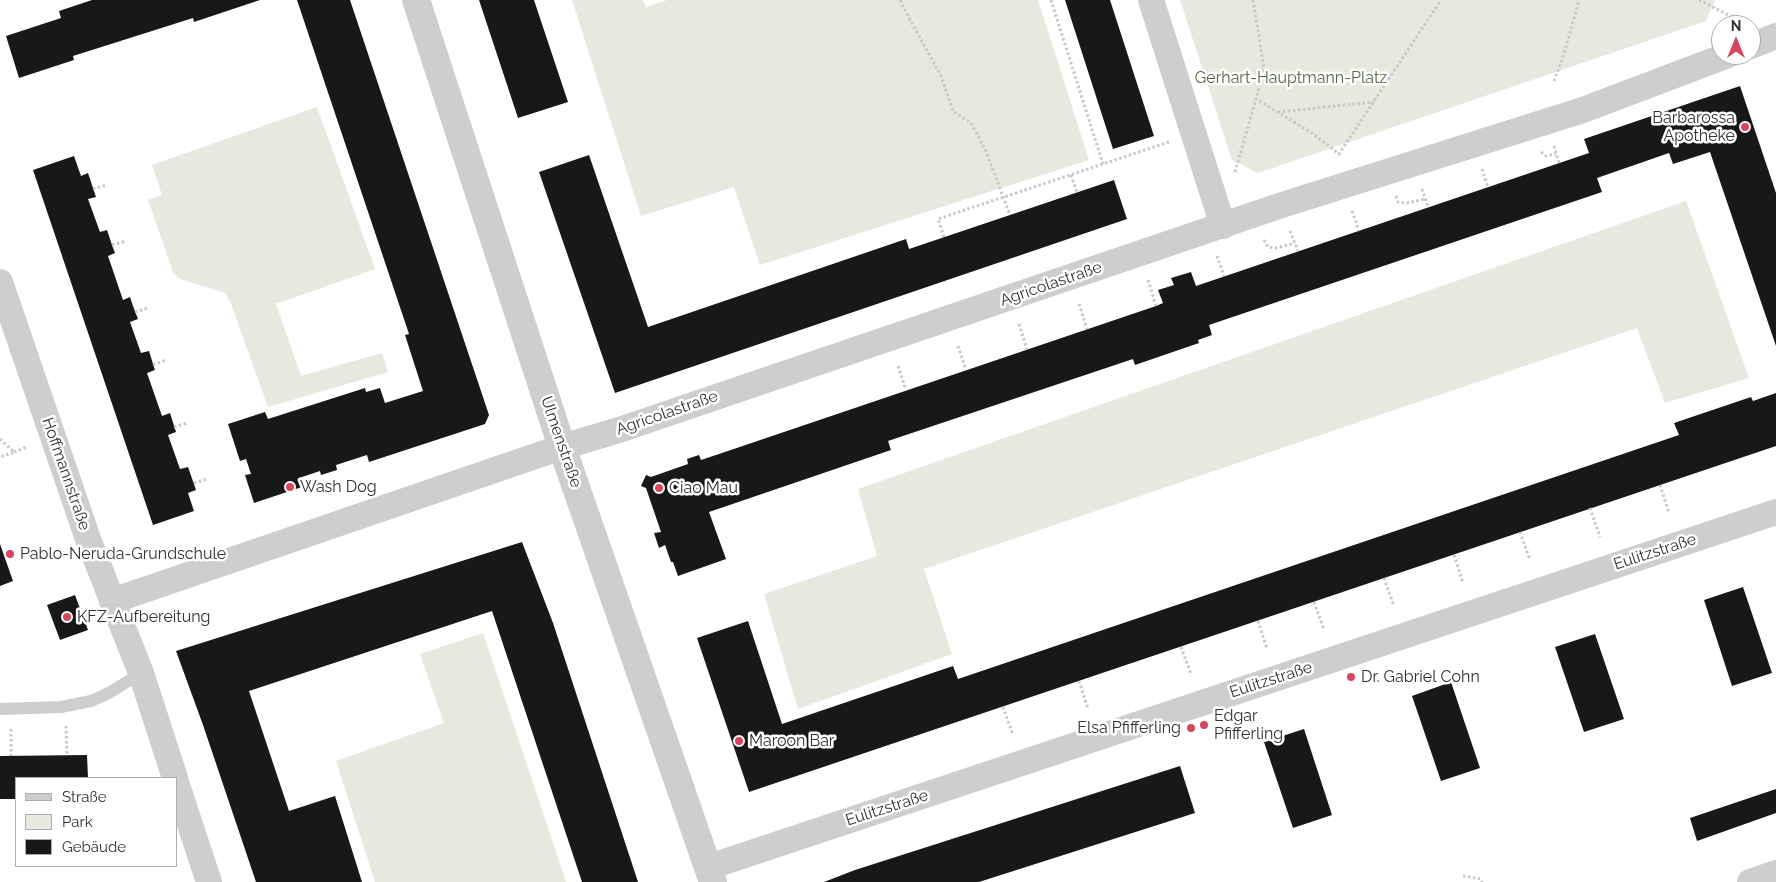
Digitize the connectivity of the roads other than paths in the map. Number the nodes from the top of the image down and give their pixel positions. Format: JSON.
{"nodes":[{"id":1,"x":416,"y":0,"type":"edge"},
{"id":2,"x":1152,"y":0,"type":"edge"},
{"id":3,"x":1776,"y":36,"type":"edge"},
{"id":4,"x":1761,"y":42,"type":"edge"},
{"id":5,"x":1711,"y":61,"type":"edge"},
{"id":6,"x":1223,"y":226,"type":"junction"},
{"id":7,"x":0,"y":282,"type":"edge"},
{"id":8,"x":562,"y":447,"type":"junction"},
{"id":9,"x":1776,"y":512,"type":"edge"},
{"id":10,"x":112,"y":601,"type":"junction"},
{"id":11,"x":140,"y":673,"type":"junction"},
{"id":12,"x":5,"y":709,"type":"edge"},
{"id":13,"x":175,"y":777,"type":"edge"},
{"id":14,"x":178,"y":788,"type":"edge"},
{"id":15,"x":1776,"y":873,"type":"edge"},
{"id":16,"x":711,"y":875,"type":"edge"},
{"id":17,"x":209,"y":882,"type":"edge"},
{"id":18,"x":1750,"y":882,"type":"edge"}],
"edges":[{"from":1,"to":8,"type":"street","name":"Ulmenstraße"},
{"from":2,"to":6,"type":"street"},
{"from":3,"to":4,"type":"street"},
{"from":5,"to":6,"type":"street"},
{"from":6,"to":8,"type":"street","name":"Agricolastraße"},
{"from":7,"to":10,"type":"street","name":"Hoffmannstraße"},
{"from":8,"to":10,"type":"street","name":"Agricolastraße"},
{"from":8,"to":16,"type":"street","name":"Ulmenstraße"},
{"from":9,"to":16,"type":"street","name":"Eulitzstraße"},
{"from":10,"to":11,"type":"street","name":"Hoffmannstraße"},
{"from":11,"to":12,"type":"lane"},
{"from":11,"to":13,"type":"street","name":"Hoffmannstraße"},
{"from":14,"to":17,"type":"street"},
{"from":15,"to":18,"type":"street"}]}
